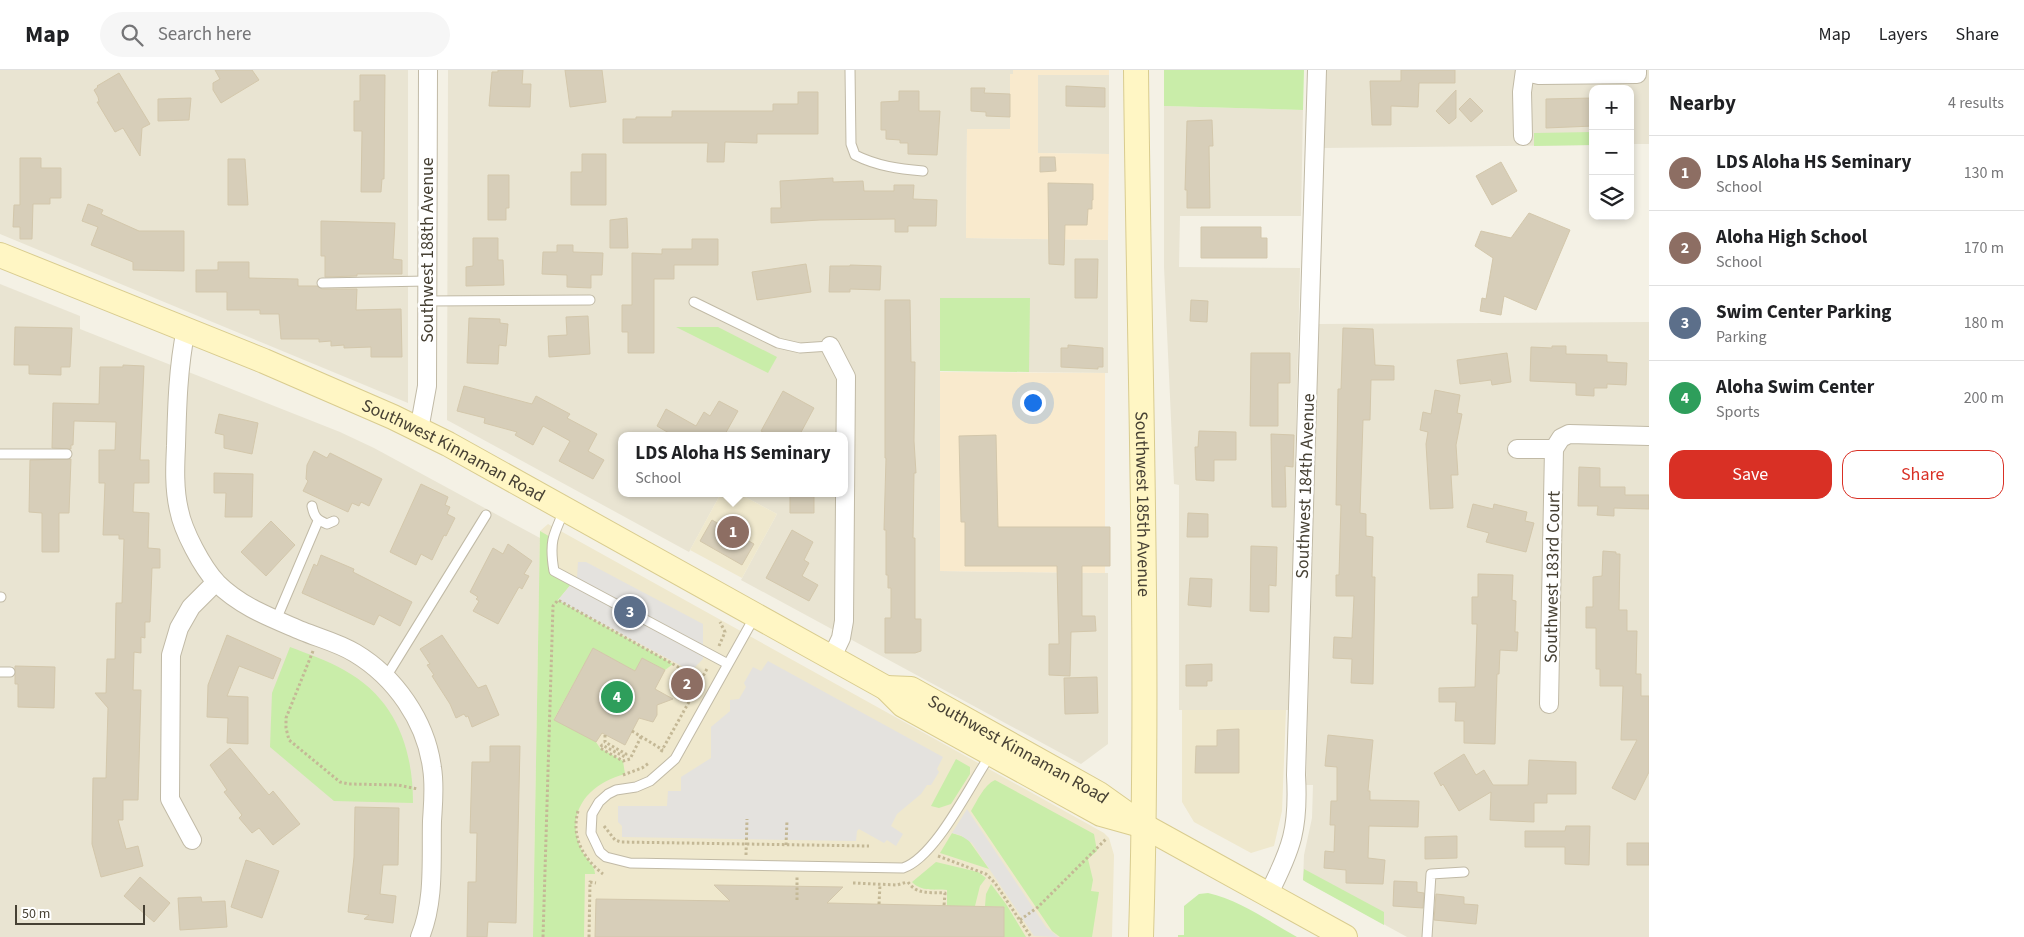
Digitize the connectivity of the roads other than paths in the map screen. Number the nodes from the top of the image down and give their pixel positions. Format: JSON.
{"nodes":[{"id":1,"x":428,"y":70,"type":"edge"},
{"id":2,"x":850,"y":70,"type":"edge"},
{"id":3,"x":1136,"y":70,"type":"edge"},
{"id":4,"x":1317,"y":70,"type":"edge"},
{"id":5,"x":1637,"y":70,"type":"edge"},
{"id":6,"x":1525,"y":71,"type":"edge"},
{"id":7,"x":1523,"y":136,"type":"dead end"},
{"id":8,"x":923,"y":171,"type":"dead end"},
{"id":9,"x":0,"y":255,"type":"edge"},
{"id":10,"x":427,"y":281,"type":"junction"},
{"id":11,"x":322,"y":283,"type":"dead end"},
{"id":12,"x":590,"y":300,"type":"dead end"},
{"id":13,"x":427,"y":301,"type":"junction"},
{"id":14,"x":694,"y":302,"type":"dead end"},
{"id":15,"x":186,"y":329,"type":"junction"},
{"id":16,"x":830,"y":346,"type":"joint"},
{"id":17,"x":419,"y":430,"type":"junction"},
{"id":18,"x":846,"y":432,"type":"edge"},
{"id":19,"x":1649,"y":436,"type":"edge"},
{"id":20,"x":1517,"y":449,"type":"dead end"},
{"id":21,"x":1554,"y":449,"type":"junction"},
{"id":22,"x":0,"y":454,"type":"edge"},
{"id":23,"x":67,"y":454,"type":"dead end"},
{"id":24,"x":845,"y":497,"type":"edge"},
{"id":25,"x":312,"y":506,"type":"dead end"},
{"id":26,"x":565,"y":509,"type":"junction"},
{"id":27,"x":486,"y":515,"type":"dead end"},
{"id":28,"x":318,"y":520,"type":"junction"},
{"id":29,"x":334,"y":521,"type":"dead end"},
{"id":30,"x":216,"y":582,"type":"junction"},
{"id":31,"x":755,"y":616,"type":"junction"},
{"id":32,"x":276,"y":620,"type":"junction"},
{"id":33,"x":832,"y":657,"type":"junction"},
{"id":34,"x":728,"y":664,"type":"junction"},
{"id":35,"x":0,"y":672,"type":"edge"},
{"id":36,"x":10,"y":672,"type":"dead end"},
{"id":37,"x":386,"y":677,"type":"junction"},
{"id":38,"x":886,"y":688,"type":"junction"},
{"id":39,"x":1549,"y":704,"type":"dead end"},
{"id":40,"x":991,"y":754,"type":"junction"},
{"id":41,"x":1144,"y":826,"type":"junction"},
{"id":42,"x":192,"y":840,"type":"dead end"},
{"id":43,"x":1464,"y":872,"type":"dead end"},
{"id":44,"x":1268,"y":896,"type":"junction"},
{"id":45,"x":1342,"y":936,"type":"edge"},
{"id":46,"x":420,"y":937,"type":"edge"},
{"id":47,"x":1141,"y":937,"type":"edge"},
{"id":48,"x":1427,"y":937,"type":"edge"}],
"edges":[{"from":1,"to":10,"type":"street","name":"Southwest 188th Avenue"},
{"from":2,"to":8,"type":"lane"},
{"from":3,"to":41,"type":"main road","name":"Southwest 185th Avenue"},
{"from":4,"to":44,"type":"street","name":"Southwest 184th Avenue"},
{"from":5,"to":6,"type":"street"},
{"from":6,"to":7,"type":"street"},
{"from":9,"to":15,"type":"main road","name":"Southwest Kinnaman Road"},
{"from":10,"to":11,"type":"lane"},
{"from":10,"to":13,"type":"street","name":"Southwest 188th Avenue"},
{"from":12,"to":13,"type":"lane"},
{"from":13,"to":17,"type":"street","name":"Southwest 188th Avenue"},
{"from":14,"to":16,"type":"lane"},
{"from":15,"to":17,"type":"main road","name":"Southwest Kinnaman Road"},
{"from":15,"to":30,"type":"street"},
{"from":16,"to":18,"type":"street"},
{"from":17,"to":26,"type":"main road","name":"Southwest Kinnaman Road"},
{"from":19,"to":21,"type":"street"},
{"from":20,"to":21,"type":"street"},
{"from":21,"to":39,"type":"street","name":"Southwest 183rd Court"},
{"from":22,"to":23,"type":"lane"},
{"from":24,"to":33,"type":"street"},
{"from":25,"to":28,"type":"lane"},
{"from":26,"to":31,"type":"main road","name":"Southwest Kinnaman Road"},
{"from":26,"to":34,"type":"lane"},
{"from":27,"to":37,"type":"lane"},
{"from":28,"to":29,"type":"lane"},
{"from":28,"to":32,"type":"lane"},
{"from":30,"to":32,"type":"street"},
{"from":30,"to":42,"type":"street"},
{"from":31,"to":33,"type":"main road","name":"Southwest Kinnaman Road"},
{"from":31,"to":34,"type":"lane"},
{"from":32,"to":37,"type":"street"},
{"from":33,"to":38,"type":"main road","name":"Southwest Kinnaman Road"},
{"from":34,"to":40,"type":"lane"},
{"from":35,"to":36,"type":"lane"},
{"from":37,"to":46,"type":"street"},
{"from":38,"to":40,"type":"main road","name":"Southwest Kinnaman Road"},
{"from":38,"to":41,"type":"main road","name":"Southwest Kinnaman Road"},
{"from":40,"to":41,"type":"main road","name":"Southwest Kinnaman Road"},
{"from":41,"to":44,"type":"main road","name":"Southwest Kinnaman Road"},
{"from":41,"to":47,"type":"main road","name":"Southwest 185th Avenue"},
{"from":43,"to":48,"type":"lane"},
{"from":44,"to":45,"type":"main road","name":"Southwest Kinnaman Road"}]}
